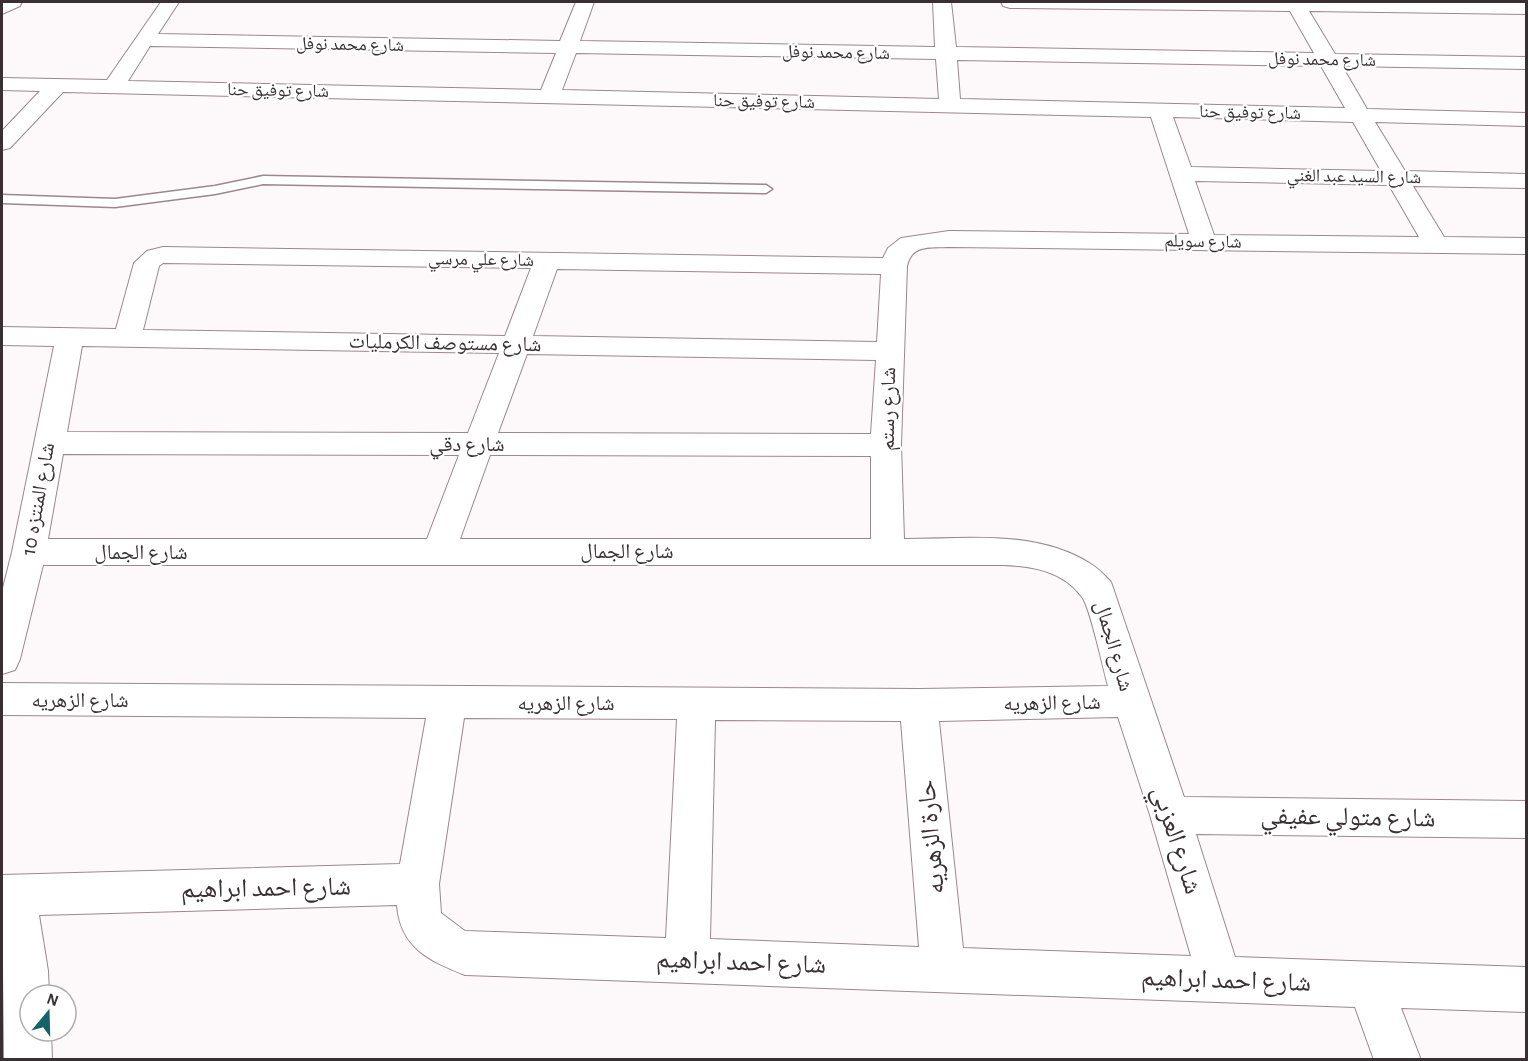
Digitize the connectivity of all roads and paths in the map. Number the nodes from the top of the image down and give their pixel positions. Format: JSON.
{"nodes":[{"id":1,"x":12,"y":2,"type":"edge"},
{"id":2,"x":170,"y":2,"type":"edge"},
{"id":3,"x":585,"y":2,"type":"edge"},
{"id":4,"x":942,"y":2,"type":"edge"},
{"id":5,"x":1010,"y":2,"type":"edge"},
{"id":6,"x":1034,"y":2,"type":"edge"},
{"id":7,"x":1247,"y":3,"type":"edge"},
{"id":8,"x":1406,"y":4,"type":"edge"},
{"id":9,"x":1296,"y":5,"type":"junction"},
{"id":10,"x":2,"y":8,"type":"edge"},
{"id":11,"x":1527,"y":8,"type":"edge"},
{"id":12,"x":146,"y":40,"type":"junction"},
{"id":13,"x":567,"y":49,"type":"junction"},
{"id":14,"x":946,"y":55,"type":"junction"},
{"id":15,"x":1328,"y":60,"type":"junction"},
{"id":16,"x":1527,"y":63,"type":"edge"},
{"id":17,"x":2,"y":84,"type":"edge"},
{"id":18,"x":57,"y":86,"type":"junction"},
{"id":19,"x":113,"y":87,"type":"junction"},
{"id":20,"x":549,"y":97,"type":"junction"},
{"id":21,"x":950,"y":106,"type":"junction"},
{"id":22,"x":1160,"y":111,"type":"junction"},
{"id":23,"x":1360,"y":116,"type":"junction"},
{"id":24,"x":1527,"y":119,"type":"edge"},
{"id":25,"x":2,"y":143,"type":"edge"},
{"id":26,"x":1181,"y":174,"type":"junction"},
{"id":27,"x":1397,"y":178,"type":"junction"},
{"id":28,"x":1527,"y":181,"type":"edge"},
{"id":29,"x":766,"y":189,"type":"dead end"},
{"id":30,"x":2,"y":199,"type":"edge"},
{"id":31,"x":1204,"y":242,"type":"junction"},
{"id":32,"x":1436,"y":245,"type":"junction"},
{"id":33,"x":1527,"y":246,"type":"edge"},
{"id":34,"x":547,"y":261,"type":"junction"},
{"id":35,"x":894,"y":266,"type":"junction"},
{"id":36,"x":2,"y":336,"type":"edge"},
{"id":37,"x":69,"y":338,"type":"junction"},
{"id":38,"x":127,"y":338,"type":"junction"},
{"id":39,"x":516,"y":344,"type":"junction"},
{"id":40,"x":889,"y":351,"type":"junction"},
{"id":41,"x":48,"y":443,"type":"junction"},
{"id":42,"x":479,"y":444,"type":"junction"},
{"id":43,"x":886,"y":445,"type":"junction"},
{"id":44,"x":439,"y":551,"type":"junction"},
{"id":45,"x":29,"y":552,"type":"junction"},
{"id":46,"x":888,"y":552,"type":"junction"},
{"id":47,"x":2,"y":659,"type":"edge"},
{"id":48,"x":2,"y":699,"type":"edge"},
{"id":49,"x":1131,"y":701,"type":"junction"},
{"id":50,"x":447,"y":703,"type":"junction"},
{"id":51,"x":697,"y":704,"type":"junction"},
{"id":52,"x":919,"y":705,"type":"junction"},
{"id":53,"x":1170,"y":815,"type":"junction"},
{"id":54,"x":1527,"y":819,"type":"edge"},
{"id":55,"x":418,"y":884,"type":"junction"},
{"id":56,"x":8,"y":895,"type":"edge"},
{"id":57,"x":687,"y":960,"type":"junction"},
{"id":58,"x":943,"y":969,"type":"junction"},
{"id":59,"x":1220,"y":980,"type":"junction"},
{"id":60,"x":1369,"y":984,"type":"junction"},
{"id":61,"x":1527,"y":990,"type":"edge"},
{"id":62,"x":28,"y":1059,"type":"edge"},
{"id":63,"x":1398,"y":1059,"type":"edge"}],
"edges":[{"from":1,"to":10,"type":"street"},
{"from":2,"to":12,"type":"street"},
{"from":3,"to":13,"type":"street"},
{"from":4,"to":14,"type":"street"},
{"from":5,"to":6,"type":"street"},
{"from":6,"to":7,"type":"street"},
{"from":7,"to":9,"type":"street"},
{"from":8,"to":9,"type":"street"},
{"from":8,"to":11,"type":"street"},
{"from":9,"to":15,"type":"street"},
{"from":12,"to":13,"type":"street","name":"شارع محمد نوفل"},
{"from":12,"to":19,"type":"street"},
{"from":13,"to":14,"type":"street","name":"شارع محمد نوفل"},
{"from":13,"to":20,"type":"street"},
{"from":14,"to":15,"type":"street","name":"شارع محمد نوفل"},
{"from":14,"to":21,"type":"street"},
{"from":15,"to":16,"type":"street","name":"شارع محمد نوفل"},
{"from":15,"to":23,"type":"street"},
{"from":17,"to":18,"type":"street","name":"شارع توفيق حنا"},
{"from":18,"to":19,"type":"street","name":"شارع توفيق حنا"},
{"from":18,"to":25,"type":"street"},
{"from":19,"to":20,"type":"street","name":"شارع توفيق حنا"},
{"from":20,"to":21,"type":"street","name":"شارع توفيق حنا"},
{"from":21,"to":22,"type":"street","name":"شارع توفيق حنا"},
{"from":22,"to":23,"type":"street","name":"شارع توفيق حنا"},
{"from":22,"to":26,"type":"street"},
{"from":23,"to":24,"type":"street","name":"شارع توفيق حنا"},
{"from":23,"to":27,"type":"street"},
{"from":26,"to":27,"type":"street","name":"شارع السيد عبد الغني"},
{"from":26,"to":31,"type":"street"},
{"from":27,"to":28,"type":"street","name":"شارع السيد عبد الغني"},
{"from":27,"to":32,"type":"street"},
{"from":29,"to":30,"type":"lane"},
{"from":31,"to":32,"type":"street","name":"شارع سويلم"},
{"from":31,"to":35,"type":"street","name":"شارع سويلم"},
{"from":32,"to":33,"type":"street","name":"شارع سويلم"},
{"from":34,"to":35,"type":"street","name":"شارع علي مرسي"},
{"from":34,"to":38,"type":"street","name":"شارع علي مرسي"},
{"from":34,"to":39,"type":"street"},
{"from":35,"to":40,"type":"street","name":"شارع رستم"},
{"from":36,"to":37,"type":"street","name":"شارع مستوصف الكرمليات"},
{"from":37,"to":38,"type":"street","name":"شارع مستوصف الكرمليات"},
{"from":37,"to":41,"type":"street","name":"شارع المنتزه 10"},
{"from":38,"to":39,"type":"street","name":"شارع مستوصف الكرمليات"},
{"from":39,"to":40,"type":"street","name":"شارع مستوصف الكرمليات"},
{"from":39,"to":42,"type":"street"},
{"from":40,"to":43,"type":"street","name":"شارع رستم"},
{"from":41,"to":42,"type":"street","name":"شارع دقي"},
{"from":41,"to":45,"type":"street","name":"شارع المنتزه 10"},
{"from":42,"to":43,"type":"street","name":"شارع دقي"},
{"from":42,"to":44,"type":"street"},
{"from":43,"to":46,"type":"street","name":"شارع رستم"},
{"from":44,"to":45,"type":"street","name":"شارع الجمال"},
{"from":44,"to":46,"type":"street","name":"شارع الجمال"},
{"from":45,"to":47,"type":"street","name":"شارع المنتزه 10"},
{"from":46,"to":49,"type":"street","name":"شارع الجمال"},
{"from":48,"to":50,"type":"street","name":"شارع الزهريه"},
{"from":49,"to":52,"type":"street","name":"شارع الزهريه"},
{"from":49,"to":53,"type":"street","name":"شارع العزبي"},
{"from":50,"to":51,"type":"street","name":"شارع الزهريه"},
{"from":50,"to":55,"type":"street"},
{"from":51,"to":52,"type":"street","name":"شارع الزهريه"},
{"from":51,"to":57,"type":"street"},
{"from":52,"to":58,"type":"street","name":"حارة الزهريه"},
{"from":53,"to":54,"type":"street","name":"شارع متولي عفيفي"},
{"from":53,"to":59,"type":"street","name":"شارع العزبي"},
{"from":55,"to":56,"type":"street","name":"شارع احمد ابراهيم"},
{"from":55,"to":57,"type":"street","name":"شارع احمد ابراهيم"},
{"from":56,"to":62,"type":"street"},
{"from":57,"to":58,"type":"street","name":"شارع احمد ابراهيم"},
{"from":58,"to":59,"type":"street","name":"شارع احمد ابراهيم"},
{"from":59,"to":60,"type":"street","name":"شارع احمد ابراهيم"},
{"from":60,"to":61,"type":"street","name":"شارع احمد ابراهيم"},
{"from":60,"to":63,"type":"street"}]}
